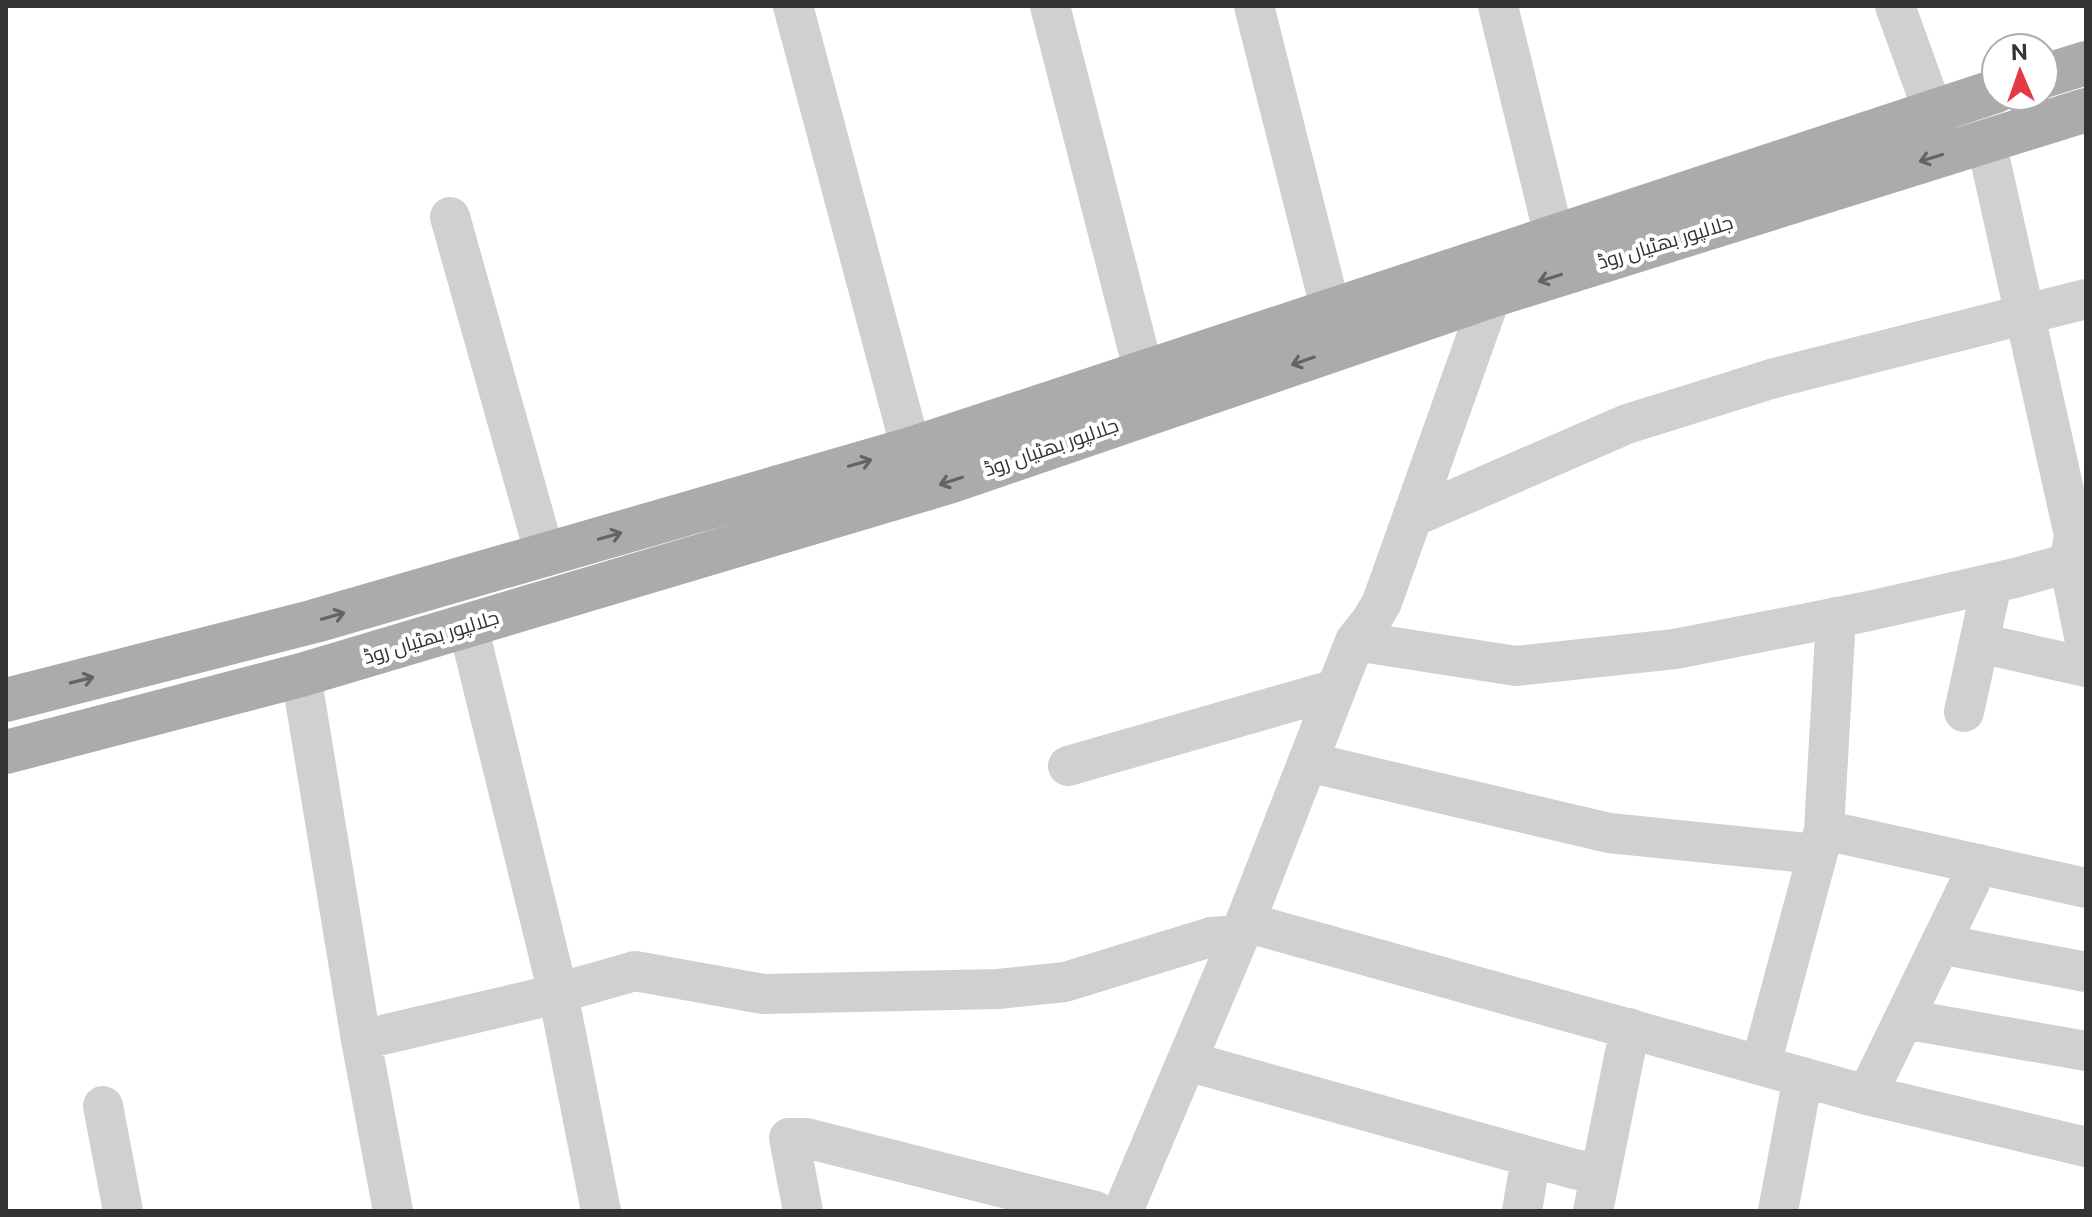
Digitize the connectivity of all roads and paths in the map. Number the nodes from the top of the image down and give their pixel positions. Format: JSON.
{"nodes":[{"id":1,"x":793,"y":6,"type":"edge"},
{"id":2,"x":1050,"y":6,"type":"edge"},
{"id":3,"x":1254,"y":6,"type":"edge"},
{"id":4,"x":1498,"y":6,"type":"edge"},
{"id":5,"x":1895,"y":6,"type":"edge"},
{"id":6,"x":2086,"y":63,"type":"edge"},
{"id":7,"x":2060,"y":71,"type":"edge"},
{"id":8,"x":1980,"y":96,"type":"edge"},
{"id":9,"x":2086,"y":110,"type":"edge"},
{"id":10,"x":1933,"y":111,"type":"junction"},
{"id":11,"x":1986,"y":141,"type":"junction"},
{"id":12,"x":450,"y":217,"type":"dead end"},
{"id":13,"x":1554,"y":236,"type":"junction"},
{"id":14,"x":1491,"y":296,"type":"junction"},
{"id":15,"x":2086,"y":299,"type":"edge"},
{"id":16,"x":1331,"y":311,"type":"junction"},
{"id":17,"x":2025,"y":316,"type":"junction"},
{"id":18,"x":1144,"y":373,"type":"junction"},
{"id":19,"x":911,"y":449,"type":"junction"},
{"id":20,"x":1413,"y":517,"type":"junction"},
{"id":21,"x":2076,"y":543,"type":"edge"},
{"id":22,"x":545,"y":555,"type":"junction"},
{"id":23,"x":1992,"y":583,"type":"junction"},
{"id":24,"x":1836,"y":617,"type":"junction"},
{"id":25,"x":468,"y":626,"type":"junction"},
{"id":26,"x":1355,"y":641,"type":"junction"},
{"id":27,"x":1979,"y":643,"type":"junction"},
{"id":28,"x":2086,"y":646,"type":"edge"},
{"id":29,"x":2086,"y":667,"type":"edge"},
{"id":30,"x":301,"y":675,"type":"junction"},
{"id":31,"x":1336,"y":689,"type":"junction"},
{"id":32,"x":6,"y":700,"type":"edge"},
{"id":33,"x":1964,"y":712,"type":"dead end"},
{"id":34,"x":6,"y":752,"type":"edge"},
{"id":35,"x":1308,"y":762,"type":"junction"},
{"id":36,"x":1068,"y":766,"type":"dead end"},
{"id":37,"x":1820,"y":842,"type":"junction"},
{"id":38,"x":1979,"y":864,"type":"junction"},
{"id":39,"x":2086,"y":888,"type":"edge"},
{"id":40,"x":1243,"y":928,"type":"junction"},
{"id":41,"x":1940,"y":944,"type":"junction"},
{"id":42,"x":2086,"y":972,"type":"edge"},
{"id":43,"x":558,"y":993,"type":"junction"},
{"id":44,"x":1904,"y":1019,"type":"junction"},
{"id":45,"x":1630,"y":1028,"type":"junction"},
{"id":46,"x":361,"y":1040,"type":"junction"},
{"id":47,"x":2086,"y":1051,"type":"edge"},
{"id":48,"x":1187,"y":1061,"type":"junction"},
{"id":49,"x":1761,"y":1064,"type":"junction"},
{"id":50,"x":1803,"y":1077,"type":"junction"},
{"id":51,"x":1867,"y":1095,"type":"junction"},
{"id":52,"x":103,"y":1106,"type":"dead end"},
{"id":53,"x":2086,"y":1147,"type":"edge"},
{"id":54,"x":1531,"y":1157,"type":"junction"},
{"id":55,"x":1596,"y":1192,"type":"edge"},
{"id":56,"x":123,"y":1211,"type":"edge"},
{"id":57,"x":393,"y":1211,"type":"edge"},
{"id":58,"x":601,"y":1211,"type":"edge"},
{"id":59,"x":803,"y":1211,"type":"edge"},
{"id":60,"x":1095,"y":1211,"type":"edge"},
{"id":61,"x":1123,"y":1211,"type":"edge"},
{"id":62,"x":1522,"y":1211,"type":"edge"},
{"id":63,"x":1778,"y":1211,"type":"edge"}],
"edges":[{"from":1,"to":19,"type":"street"},
{"from":2,"to":18,"type":"street"},
{"from":3,"to":16,"type":"street"},
{"from":4,"to":13,"type":"street"},
{"from":5,"to":10,"type":"street"},
{"from":6,"to":7,"type":"main road"},
{"from":8,"to":10,"type":"main road","name":"جلالپور بھٹیاں روڈ"},
{"from":9,"to":11,"type":"main road","name":"جلالپور بھٹیاں روڈ"},
{"from":10,"to":13,"type":"main road","name":"جلالپور بھٹیاں روڈ"},
{"from":11,"to":14,"type":"main road","name":"جلالپور بھٹیاں روڈ","one_way":true},
{"from":11,"to":17,"type":"street"},
{"from":12,"to":22,"type":"street"},
{"from":13,"to":16,"type":"main road","name":"جلالپور بھٹیاں روڈ"},
{"from":14,"to":20,"type":"street"},
{"from":14,"to":25,"type":"main road","name":"جلالپور بھٹیاں روڈ","one_way":true},
{"from":15,"to":17,"type":"street"},
{"from":16,"to":18,"type":"main road","name":"جلالپور بھٹیاں روڈ"},
{"from":17,"to":20,"type":"street"},
{"from":17,"to":21,"type":"street"},
{"from":18,"to":19,"type":"main road","name":"جلالپور بھٹیاں روڈ"},
{"from":22,"to":19,"type":"main road","name":"جلالپور بھٹیاں روڈ","one_way":true},
{"from":20,"to":26,"type":"street"},
{"from":21,"to":23,"type":"street"},
{"from":21,"to":28,"type":"street"},
{"from":32,"to":22,"type":"main road","name":"جلالپور بھٹیاں روڈ","one_way":true},
{"from":23,"to":24,"type":"street"},
{"from":23,"to":27,"type":"street"},
{"from":24,"to":26,"type":"street"},
{"from":24,"to":37,"type":"street"},
{"from":25,"to":30,"type":"main road","name":"جلالپور بھٹیاں روڈ"},
{"from":25,"to":43,"type":"street"},
{"from":26,"to":31,"type":"street"},
{"from":27,"to":29,"type":"street"},
{"from":27,"to":33,"type":"street"},
{"from":30,"to":34,"type":"main road","name":"جلالپور بھٹیاں روڈ"},
{"from":30,"to":46,"type":"street"},
{"from":31,"to":35,"type":"street"},
{"from":31,"to":36,"type":"street"},
{"from":35,"to":37,"type":"street"},
{"from":35,"to":40,"type":"street"},
{"from":37,"to":38,"type":"street"},
{"from":37,"to":49,"type":"street"},
{"from":38,"to":39,"type":"street"},
{"from":38,"to":41,"type":"street"},
{"from":40,"to":43,"type":"street"},
{"from":40,"to":45,"type":"street"},
{"from":40,"to":48,"type":"street"},
{"from":41,"to":42,"type":"street"},
{"from":41,"to":44,"type":"street"},
{"from":43,"to":46,"type":"street"},
{"from":43,"to":58,"type":"street"},
{"from":44,"to":47,"type":"street"},
{"from":44,"to":51,"type":"street"},
{"from":45,"to":49,"type":"street"},
{"from":45,"to":55,"type":"street"},
{"from":46,"to":57,"type":"street"},
{"from":48,"to":54,"type":"street"},
{"from":48,"to":61,"type":"street"},
{"from":49,"to":50,"type":"street"},
{"from":50,"to":51,"type":"street"},
{"from":50,"to":63,"type":"street"},
{"from":51,"to":53,"type":"street"},
{"from":52,"to":56,"type":"street"},
{"from":54,"to":55,"type":"street"},
{"from":54,"to":62,"type":"street"},
{"from":59,"to":60,"type":"street"}]}
